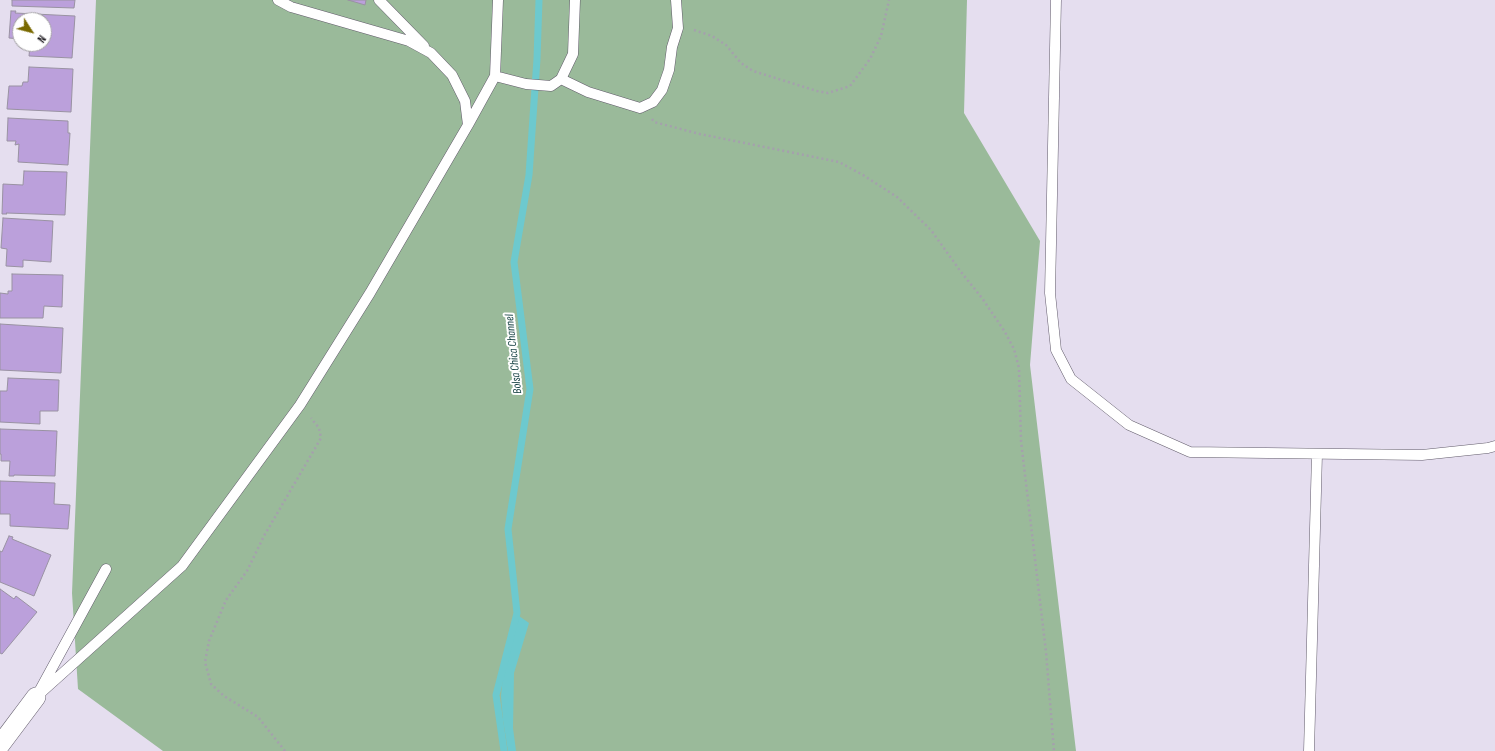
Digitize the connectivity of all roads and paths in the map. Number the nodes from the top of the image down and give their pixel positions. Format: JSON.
{"nodes":[{"id":1,"x":278,"y":0,"type":"edge"},
{"id":2,"x":379,"y":0,"type":"edge"},
{"id":3,"x":498,"y":0,"type":"edge"},
{"id":4,"x":575,"y":0,"type":"edge"},
{"id":5,"x":676,"y":0,"type":"edge"},
{"id":6,"x":889,"y":0,"type":"edge"},
{"id":7,"x":1056,"y":0,"type":"edge"},
{"id":8,"x":678,"y":28,"type":"junction"},
{"id":9,"x":431,"y":53,"type":"junction"},
{"id":10,"x":494,"y":76,"type":"junction"},
{"id":11,"x":560,"y":79,"type":"junction"},
{"id":12,"x":640,"y":108,"type":"junction"},
{"id":13,"x":468,"y":125,"type":"junction"},
{"id":14,"x":300,"y":405,"type":"junction"},
{"id":15,"x":1495,"y":446,"type":"edge"},
{"id":16,"x":1317,"y":454,"type":"junction"},
{"id":17,"x":106,"y":569,"type":"dead end"},
{"id":18,"x":36,"y":697,"type":"junction"},
{"id":19,"x":0,"y":745,"type":"edge"},
{"id":20,"x":285,"y":751,"type":"edge"},
{"id":21,"x":1054,"y":751,"type":"edge"},
{"id":22,"x":1309,"y":751,"type":"edge"}],
"edges":[{"from":1,"to":9,"type":"lane"},
{"from":2,"to":9,"type":"lane"},
{"from":3,"to":10,"type":"lane"},
{"from":4,"to":11,"type":"lane"},
{"from":5,"to":8,"type":"lane"},
{"from":6,"to":8,"type":"path"},
{"from":7,"to":16,"type":"lane"},
{"from":8,"to":12,"type":"lane"},
{"from":9,"to":13,"type":"lane"},
{"from":10,"to":11,"type":"lane"},
{"from":10,"to":13,"type":"lane"},
{"from":11,"to":12,"type":"lane"},
{"from":12,"to":21,"type":"path"},
{"from":13,"to":14,"type":"lane"},
{"from":14,"to":18,"type":"lane"},
{"from":14,"to":20,"type":"path"},
{"from":15,"to":16,"type":"lane"},
{"from":16,"to":22,"type":"lane"},
{"from":17,"to":18,"type":"lane"},
{"from":18,"to":19,"type":"street"}]}
